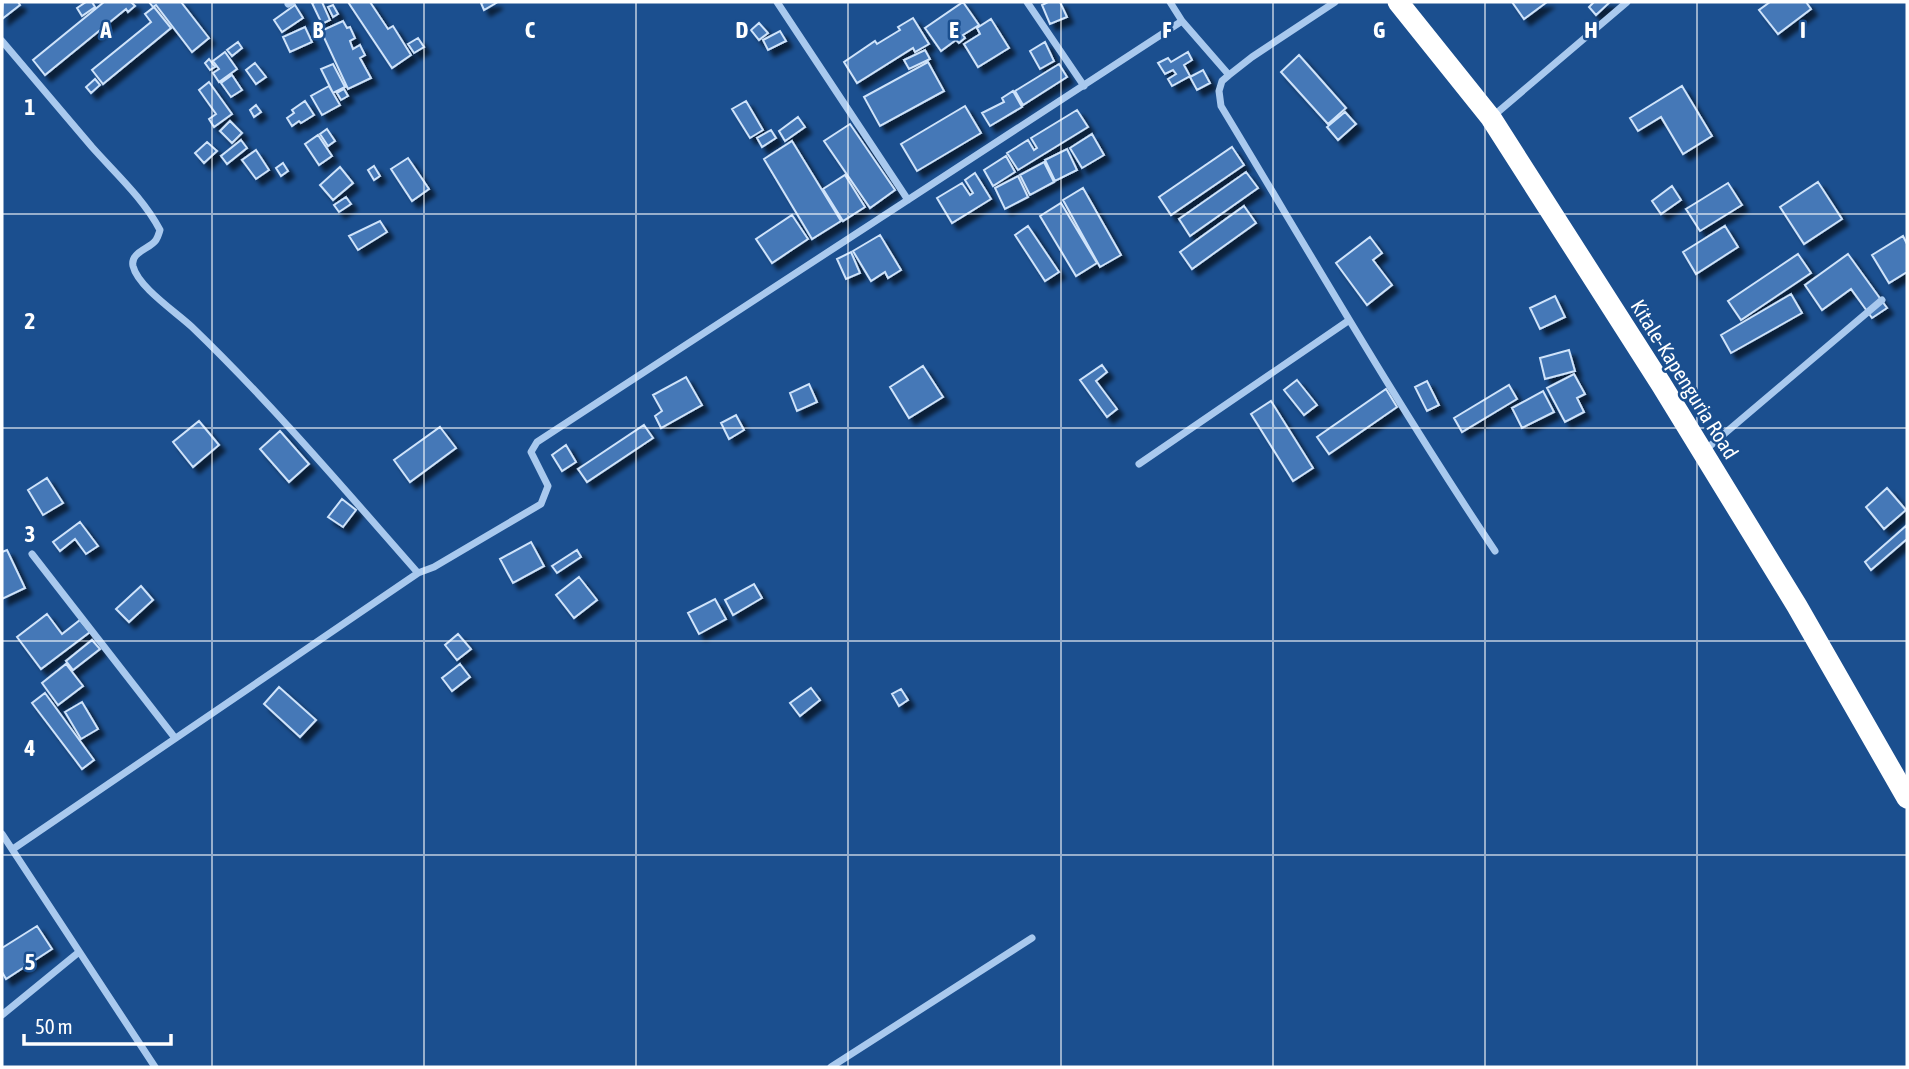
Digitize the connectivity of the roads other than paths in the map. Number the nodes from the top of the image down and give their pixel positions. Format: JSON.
{"nodes":[{"id":1,"x":777,"y":2,"type":"edge"},
{"id":2,"x":1027,"y":2,"type":"edge"},
{"id":3,"x":1170,"y":2,"type":"edge"},
{"id":4,"x":1335,"y":2,"type":"edge"},
{"id":5,"x":1398,"y":2,"type":"edge"},
{"id":6,"x":1627,"y":2,"type":"edge"},
{"id":7,"x":1182,"y":21,"type":"junction"},
{"id":8,"x":2,"y":41,"type":"edge"},
{"id":9,"x":1229,"y":75,"type":"junction"},
{"id":10,"x":1084,"y":86,"type":"junction"},
{"id":11,"x":1491,"y":118,"type":"junction"},
{"id":12,"x":908,"y":200,"type":"junction"},
{"id":13,"x":1882,"y":300,"type":"dead end"},
{"id":14,"x":1348,"y":321,"type":"junction"},
{"id":15,"x":1703,"y":452,"type":"junction"},
{"id":16,"x":1139,"y":464,"type":"dead end"},
{"id":17,"x":1494,"y":551,"type":"dead end"},
{"id":18,"x":32,"y":554,"type":"dead end"},
{"id":19,"x":418,"y":573,"type":"junction"},
{"id":20,"x":175,"y":738,"type":"junction"},
{"id":21,"x":1907,"y":798,"type":"edge"},
{"id":22,"x":2,"y":834,"type":"edge"},
{"id":23,"x":13,"y":849,"type":"junction"},
{"id":24,"x":1032,"y":938,"type":"dead end"},
{"id":25,"x":79,"y":952,"type":"junction"},
{"id":26,"x":2,"y":1015,"type":"edge"},
{"id":27,"x":155,"y":1067,"type":"edge"},
{"id":28,"x":831,"y":1067,"type":"edge"}],
"edges":[{"from":1,"to":12,"type":"street"},
{"from":2,"to":10,"type":"street"},
{"from":3,"to":7,"type":"street"},
{"from":4,"to":9,"type":"street"},
{"from":5,"to":11,"type":"highway","name":"Kitale-Kapenguria Road"},
{"from":6,"to":11,"type":"street"},
{"from":7,"to":9,"type":"street"},
{"from":7,"to":10,"type":"street"},
{"from":8,"to":19,"type":"street"},
{"from":9,"to":14,"type":"street"},
{"from":10,"to":12,"type":"street"},
{"from":11,"to":15,"type":"highway","name":"Kitale-Kapenguria Road"},
{"from":12,"to":19,"type":"street"},
{"from":13,"to":15,"type":"street"},
{"from":14,"to":16,"type":"street"},
{"from":14,"to":17,"type":"street"},
{"from":15,"to":21,"type":"highway","name":"Kitale-Kapenguria Road"},
{"from":18,"to":20,"type":"street"},
{"from":19,"to":20,"type":"street"},
{"from":20,"to":23,"type":"street"},
{"from":22,"to":23,"type":"street"},
{"from":23,"to":25,"type":"street"},
{"from":24,"to":28,"type":"street"},
{"from":25,"to":26,"type":"street"},
{"from":25,"to":27,"type":"street"}]}
